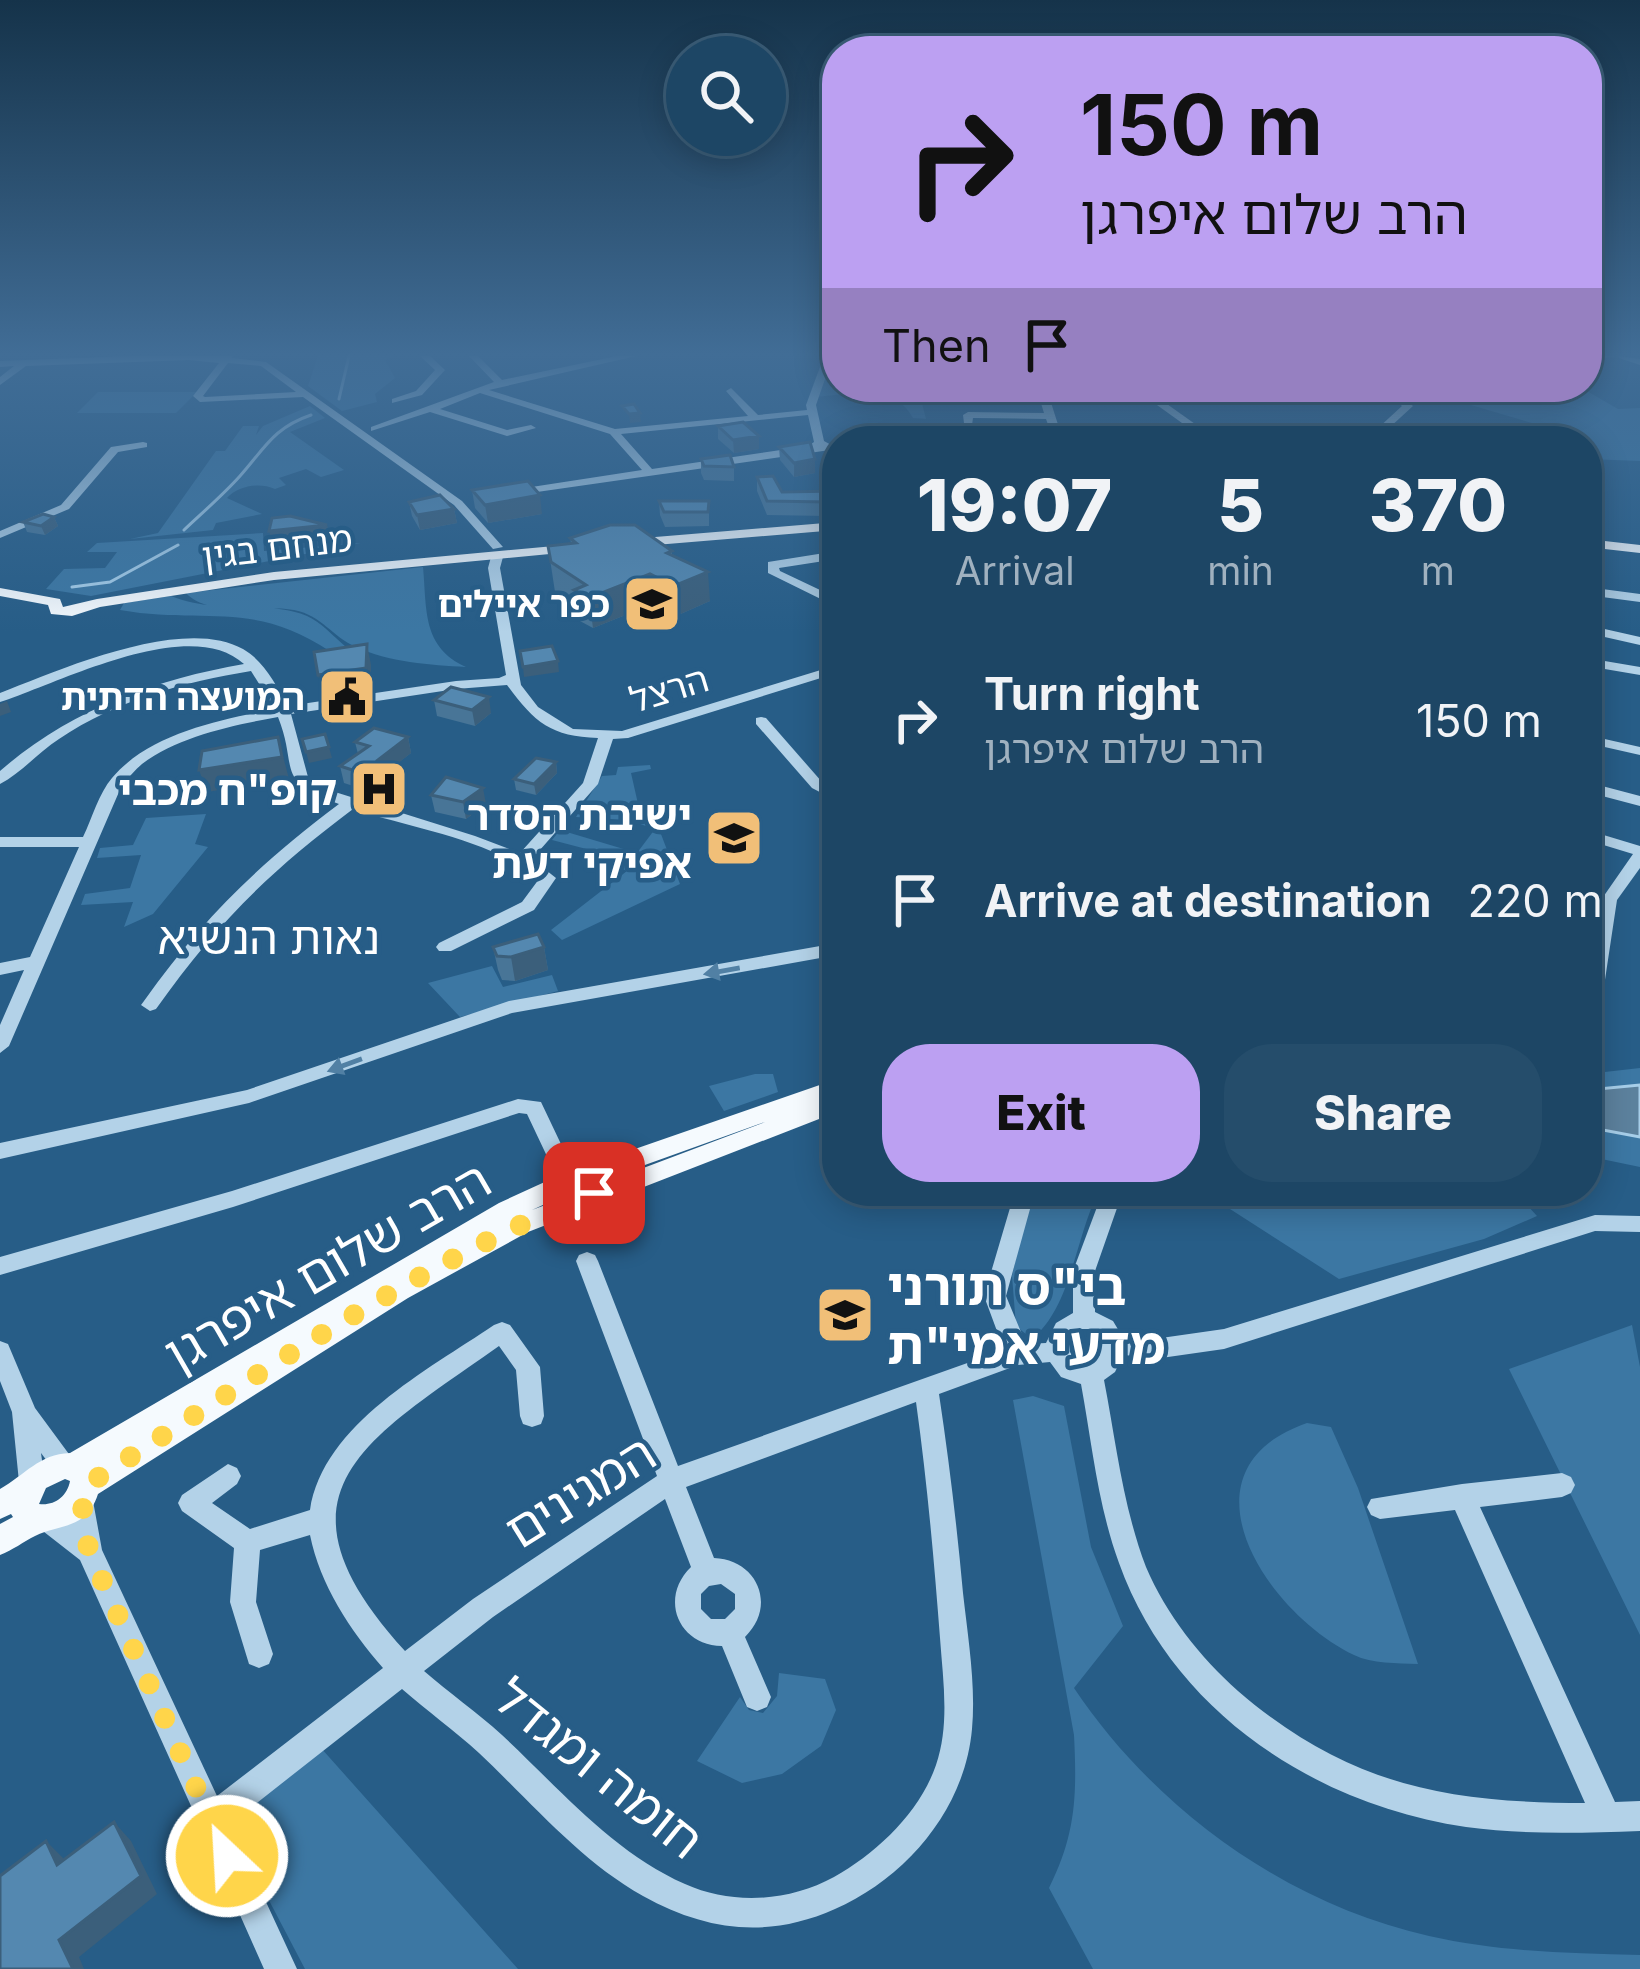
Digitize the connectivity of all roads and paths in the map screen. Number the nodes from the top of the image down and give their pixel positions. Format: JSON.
{"nodes":[{"id":1,"x":123,"y":448,"type":"edge"},
{"id":2,"x":385,"y":448,"type":"edge"},
{"id":3,"x":629,"y":448,"type":"edge"},
{"id":4,"x":811,"y":448,"type":"edge"},
{"id":5,"x":648,"y":470,"type":"junction"},
{"id":6,"x":501,"y":495,"type":"edge"},
{"id":7,"x":483,"y":498,"type":"edge"},
{"id":8,"x":458,"y":502,"type":"junction"},
{"id":9,"x":822,"y":525,"type":"edge"},
{"id":10,"x":0,"y":535,"type":"edge"},
{"id":11,"x":1602,"y":541,"type":"edge"},
{"id":12,"x":617,"y":542,"type":"edge"},
{"id":13,"x":596,"y":543,"type":"edge"},
{"id":14,"x":1640,"y":545,"type":"edge"},
{"id":15,"x":489,"y":552,"type":"junction"},
{"id":16,"x":822,"y":557,"type":"edge"},
{"id":17,"x":0,"y":589,"type":"edge"},
{"id":18,"x":1602,"y":593,"type":"edge"},
{"id":19,"x":822,"y":596,"type":"edge"},
{"id":20,"x":1640,"y":598,"type":"edge"},
{"id":21,"x":81,"y":602,"type":"junction"},
{"id":22,"x":1602,"y":632,"type":"edge"},
{"id":23,"x":1640,"y":641,"type":"edge"},
{"id":24,"x":506,"y":657,"type":"junction"},
{"id":25,"x":1602,"y":665,"type":"edge"},
{"id":26,"x":257,"y":666,"type":"junction"},
{"id":27,"x":1640,"y":671,"type":"edge"},
{"id":28,"x":511,"y":675,"type":"junction"},
{"id":29,"x":489,"y":678,"type":"junction"},
{"id":30,"x":822,"y":679,"type":"edge"},
{"id":31,"x":0,"y":698,"type":"edge"},
{"id":32,"x":525,"y":701,"type":"junction"},
{"id":33,"x":283,"y":715,"type":"junction"},
{"id":34,"x":760,"y":722,"type":"dead end"},
{"id":35,"x":605,"y":736,"type":"junction"},
{"id":36,"x":1602,"y":742,"type":"edge"},
{"id":37,"x":1640,"y":751,"type":"edge"},
{"id":38,"x":0,"y":779,"type":"edge"},
{"id":39,"x":822,"y":787,"type":"edge"},
{"id":40,"x":1602,"y":791,"type":"edge"},
{"id":41,"x":1640,"y":801,"type":"edge"},
{"id":42,"x":351,"y":803,"type":"junction"},
{"id":43,"x":1602,"y":840,"type":"edge"},
{"id":44,"x":0,"y":842,"type":"edge"},
{"id":45,"x":88,"y":842,"type":"junction"},
{"id":46,"x":1640,"y":854,"type":"edge"},
{"id":47,"x":523,"y":859,"type":"junction"},
{"id":48,"x":1602,"y":898,"type":"edge"},
{"id":49,"x":1609,"y":900,"type":"junction"},
{"id":50,"x":1602,"y":927,"type":"edge"},
{"id":51,"x":445,"y":947,"type":"dead end"},
{"id":52,"x":822,"y":952,"type":"edge"},
{"id":53,"x":35,"y":962,"type":"junction"},
{"id":54,"x":0,"y":969,"type":"edge"},
{"id":55,"x":151,"y":1005,"type":"dead end"},
{"id":56,"x":0,"y":1046,"type":"edge"},
{"id":57,"x":822,"y":1092,"type":"edge"},
{"id":58,"x":822,"y":1109,"type":"edge"},
{"id":59,"x":0,"y":1151,"type":"edge"},
{"id":60,"x":569,"y":1182,"type":"junction"},
{"id":61,"x":1020,"y":1206,"type":"edge"},
{"id":62,"x":1108,"y":1206,"type":"edge"},
{"id":63,"x":1640,"y":1224,"type":"edge"},
{"id":64,"x":587,"y":1261,"type":"dead end"},
{"id":65,"x":0,"y":1267,"type":"edge"},
{"id":66,"x":1084,"y":1320,"type":"junction"},
{"id":67,"x":1115,"y":1345,"type":"junction"},
{"id":68,"x":0,"y":1351,"type":"edge"},
{"id":69,"x":1057,"y":1352,"type":"junction"},
{"id":70,"x":1018,"y":1355,"type":"junction"},
{"id":71,"x":1091,"y":1373,"type":"junction"},
{"id":72,"x":926,"y":1388,"type":"junction"},
{"id":73,"x":24,"y":1412,"type":"junction"},
{"id":74,"x":532,"y":1416,"type":"dead end"},
{"id":75,"x":228,"y":1476,"type":"dead end"},
{"id":76,"x":77,"y":1478,"type":"junction"},
{"id":77,"x":670,"y":1481,"type":"junction"},
{"id":78,"x":29,"y":1485,"type":"junction"},
{"id":79,"x":1562,"y":1485,"type":"dead end"},
{"id":80,"x":1462,"y":1496,"type":"junction"},
{"id":81,"x":0,"y":1505,"type":"edge"},
{"id":82,"x":1380,"y":1507,"type":"dead end"},
{"id":83,"x":321,"y":1519,"type":"junction"},
{"id":84,"x":41,"y":1520,"type":"junction"},
{"id":85,"x":0,"y":1541,"type":"edge"},
{"id":86,"x":247,"y":1542,"type":"junction"},
{"id":87,"x":89,"y":1551,"type":"junction"},
{"id":88,"x":707,"y":1574,"type":"junction"},
{"id":89,"x":730,"y":1631,"type":"junction"},
{"id":90,"x":259,"y":1654,"type":"dead end"},
{"id":91,"x":402,"y":1669,"type":"junction"},
{"id":92,"x":757,"y":1697,"type":"dead end"},
{"id":93,"x":1606,"y":1816,"type":"junction"},
{"id":94,"x":1640,"y":1816,"type":"edge"},
{"id":95,"x":210,"y":1820,"type":"junction"},
{"id":96,"x":280,"y":1969,"type":"edge"}],
"edges":[{"from":1,"to":10,"type":"street"},
{"from":2,"to":8,"type":"street"},
{"from":3,"to":5,"type":"street"},
{"from":4,"to":5,"type":"street"},
{"from":5,"to":6,"type":"street"},
{"from":7,"to":8,"type":"street"},
{"from":8,"to":15,"type":"street"},
{"from":9,"to":12,"type":"main road"},
{"from":11,"to":14,"type":"main road"},
{"from":13,"to":15,"type":"main road","name":"מנחם בגין"},
{"from":15,"to":21,"type":"main road","name":"מנחם בגין"},
{"from":15,"to":24,"type":"street","name":"הרצל"},
{"from":16,"to":19,"type":"street"},
{"from":17,"to":21,"type":"main road","name":"מנחם בגין"},
{"from":17,"to":21,"type":"main road","name":"מנחם בגין"},
{"from":18,"to":20,"type":"street"},
{"from":22,"to":23,"type":"street"},
{"from":24,"to":28,"type":"street","name":"הרצל"},
{"from":24,"to":29,"type":"street"},
{"from":25,"to":27,"type":"street"},
{"from":26,"to":31,"type":"street"},
{"from":26,"to":33,"type":"street"},
{"from":26,"to":38,"type":"street"},
{"from":28,"to":29,"type":"street"},
{"from":28,"to":32,"type":"street","name":"הרצל"},
{"from":29,"to":32,"type":"street","name":"הרצל"},
{"from":29,"to":33,"type":"street"},
{"from":30,"to":35,"type":"street","name":"הרצל"},
{"from":32,"to":35,"type":"street","name":"הרצל"},
{"from":33,"to":42,"type":"street"},
{"from":33,"to":45,"type":"street"},
{"from":34,"to":39,"type":"street"},
{"from":35,"to":47,"type":"street"},
{"from":36,"to":37,"type":"street"},
{"from":40,"to":41,"type":"street"},
{"from":42,"to":47,"type":"street"},
{"from":42,"to":55,"type":"street"},
{"from":43,"to":46,"type":"street"},
{"from":44,"to":45,"type":"street"},
{"from":45,"to":53,"type":"street"},
{"from":46,"to":49,"type":"street"},
{"from":47,"to":51,"type":"street"},
{"from":48,"to":49,"type":"street"},
{"from":49,"to":50,"type":"street"},
{"from":52,"to":59,"type":"street","one_way":true},
{"from":53,"to":54,"type":"street"},
{"from":53,"to":56,"type":"street"},
{"from":57,"to":60,"type":"main road","name":"הרב שלום איפרגן"},
{"from":58,"to":76,"type":"main road","name":"הרב שלום איפרגן"},
{"from":60,"to":65,"type":"street"},
{"from":60,"to":76,"type":"main road","name":"הרב שלום איפרגן"},
{"from":61,"to":70,"type":"street"},
{"from":62,"to":66,"type":"street"},
{"from":63,"to":67,"type":"street"},
{"from":64,"to":77,"type":"street"},
{"from":66,"to":67,"type":"street"},
{"from":66,"to":69,"type":"street"},
{"from":67,"to":71,"type":"street"},
{"from":68,"to":73,"type":"street"},
{"from":69,"to":70,"type":"street","name":"המגינים"},
{"from":69,"to":71,"type":"street"},
{"from":70,"to":72,"type":"street","name":"המגינים"},
{"from":71,"to":93,"type":"street"},
{"from":72,"to":77,"type":"street","name":"המגינים"},
{"from":72,"to":91,"type":"street","name":"חומה ומגדל"},
{"from":73,"to":76,"type":"street"},
{"from":73,"to":78,"type":"street"},
{"from":74,"to":83,"type":"street"},
{"from":75,"to":86,"type":"street"},
{"from":76,"to":78,"type":"main road"},
{"from":76,"to":84,"type":"main road"},
{"from":76,"to":87,"type":"street"},
{"from":77,"to":88,"type":"street"},
{"from":77,"to":91,"type":"street","name":"המגינים"},
{"from":78,"to":81,"type":"main road"},
{"from":78,"to":84,"type":"main road"},
{"from":79,"to":80,"type":"street"},
{"from":80,"to":82,"type":"street"},
{"from":80,"to":93,"type":"street"},
{"from":83,"to":86,"type":"street"},
{"from":83,"to":91,"type":"street","name":"חומה ומגדל"},
{"from":84,"to":85,"type":"main road"},
{"from":84,"to":87,"type":"street"},
{"from":86,"to":90,"type":"street"},
{"from":87,"to":95,"type":"street"},
{"from":88,"to":89,"type":"street"},
{"from":88,"to":89,"type":"street"},
{"from":89,"to":92,"type":"street"},
{"from":91,"to":95,"type":"street","name":"המגינים"},
{"from":93,"to":94,"type":"street"},
{"from":95,"to":96,"type":"street"}]}
